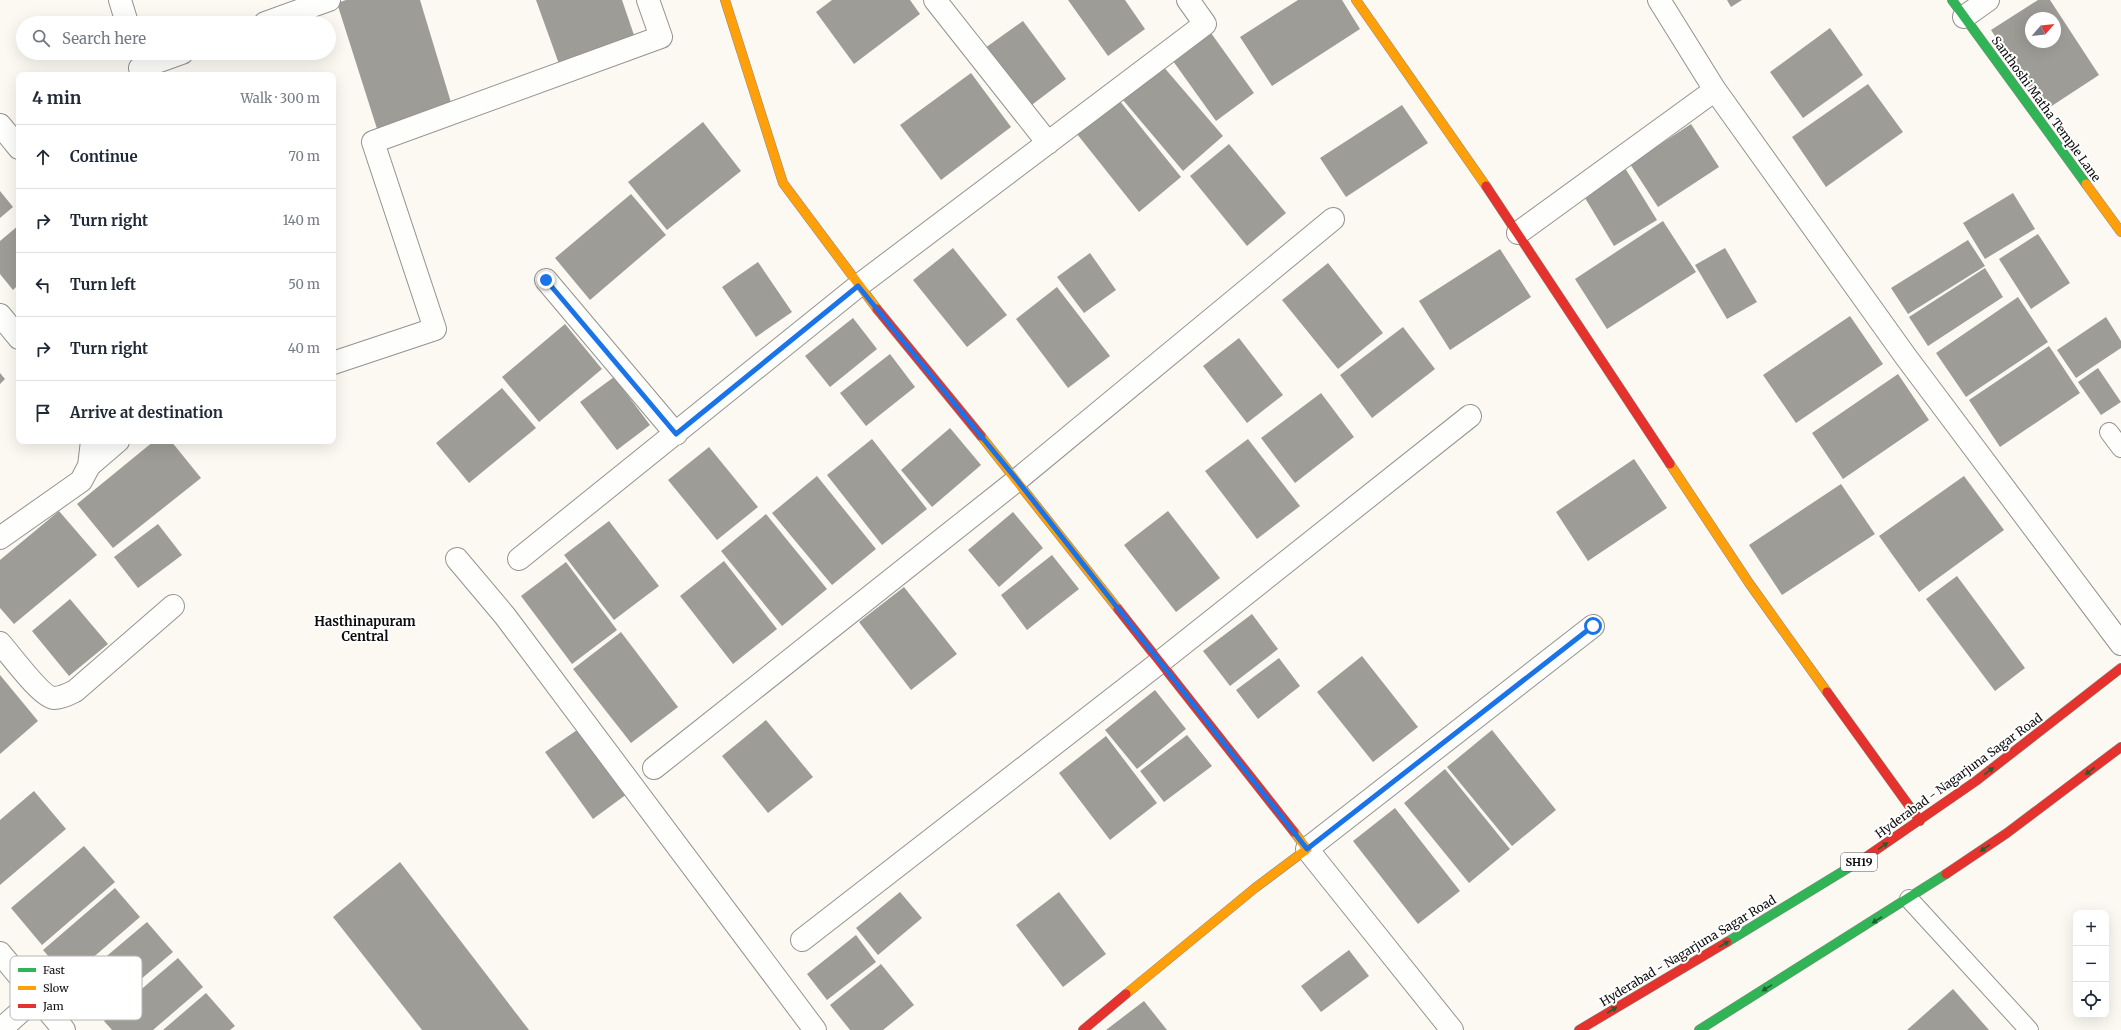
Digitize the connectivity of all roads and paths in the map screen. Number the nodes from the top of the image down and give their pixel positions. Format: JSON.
{"nodes":[{"id":1,"x":120,"y":0,"type":"edge"},
{"id":2,"x":329,"y":0,"type":"edge"},
{"id":3,"x":648,"y":0,"type":"edge"},
{"id":4,"x":725,"y":0,"type":"edge"},
{"id":5,"x":935,"y":0,"type":"edge"},
{"id":6,"x":1188,"y":0,"type":"edge"},
{"id":7,"x":1356,"y":0,"type":"edge"},
{"id":8,"x":1659,"y":0,"type":"edge"},
{"id":9,"x":1988,"y":0,"type":"edge"},
{"id":10,"x":1958,"y":8,"type":"edge"},
{"id":11,"x":125,"y":16,"type":"edge"},
{"id":12,"x":284,"y":16,"type":"edge"},
{"id":13,"x":158,"y":60,"type":"edge"},
{"id":14,"x":140,"y":65,"type":"edge"},
{"id":15,"x":1715,"y":90,"type":"junction"},
{"id":16,"x":0,"y":125,"type":"edge"},
{"id":17,"x":16,"y":144,"type":"edge"},
{"id":18,"x":1048,"y":144,"type":"junction"},
{"id":19,"x":1333,"y":219,"type":"dead end"},
{"id":20,"x":2119,"y":227,"type":"edge"},
{"id":21,"x":1518,"y":233,"type":"junction"},
{"id":22,"x":546,"y":280,"type":"dead end"},
{"id":23,"x":858,"y":286,"type":"junction"},
{"id":24,"x":0,"y":315,"type":"edge"},
{"id":25,"x":16,"y":334,"type":"edge"},
{"id":26,"x":336,"y":362,"type":"edge"},
{"id":27,"x":1470,"y":416,"type":"dead end"},
{"id":28,"x":2109,"y":432,"type":"dead end"},
{"id":29,"x":676,"y":434,"type":"junction"},
{"id":30,"x":92,"y":444,"type":"edge"},
{"id":31,"x":115,"y":444,"type":"edge"},
{"id":32,"x":2121,"y":448,"type":"edge"},
{"id":33,"x":89,"y":466,"type":"junction"},
{"id":34,"x":1017,"y":480,"type":"junction"},
{"id":35,"x":0,"y":538,"type":"edge"},
{"id":36,"x":457,"y":559,"type":"dead end"},
{"id":37,"x":519,"y":559,"type":"dead end"},
{"id":38,"x":173,"y":606,"type":"dead end"},
{"id":39,"x":1593,"y":626,"type":"dead end"},
{"id":40,"x":0,"y":643,"type":"edge"},
{"id":41,"x":2121,"y":644,"type":"edge"},
{"id":42,"x":1160,"y":662,"type":"junction"},
{"id":43,"x":2121,"y":668,"type":"edge"},
{"id":44,"x":2121,"y":747,"type":"edge"},
{"id":45,"x":654,"y":768,"type":"dead end"},
{"id":46,"x":1920,"y":821,"type":"junction"},
{"id":47,"x":1307,"y":849,"type":"junction"},
{"id":48,"x":1909,"y":899,"type":"junction"},
{"id":49,"x":802,"y":940,"type":"dead end"},
{"id":50,"x":0,"y":953,"type":"edge"},
{"id":51,"x":10,"y":965,"type":"edge"},
{"id":52,"x":11,"y":1020,"type":"edge"},
{"id":53,"x":56,"y":1020,"type":"edge"},
{"id":54,"x":0,"y":1030,"type":"edge"},
{"id":55,"x":64,"y":1030,"type":"edge"},
{"id":56,"x":815,"y":1030,"type":"edge"},
{"id":57,"x":1083,"y":1030,"type":"edge"},
{"id":58,"x":1452,"y":1030,"type":"edge"},
{"id":59,"x":1579,"y":1030,"type":"edge"},
{"id":60,"x":1699,"y":1030,"type":"edge"},
{"id":61,"x":2029,"y":1030,"type":"edge"}],
"edges":[{"from":1,"to":11,"type":"street"},
{"from":2,"to":12,"type":"street"},
{"from":3,"to":26,"type":"street"},
{"from":4,"to":23,"type":"street"},
{"from":5,"to":18,"type":"street"},
{"from":6,"to":18,"type":"street"},
{"from":7,"to":21,"type":"street"},
{"from":8,"to":15,"type":"street"},
{"from":9,"to":10,"type":"street"},
{"from":10,"to":20,"type":"street","name":"Santhoshi Matha Temple Lane"},
{"from":13,"to":14,"type":"street"},
{"from":15,"to":21,"type":"street"},
{"from":15,"to":41,"type":"street"},
{"from":16,"to":17,"type":"street"},
{"from":18,"to":23,"type":"street"},
{"from":19,"to":34,"type":"street"},
{"from":21,"to":46,"type":"street"},
{"from":22,"to":29,"type":"street"},
{"from":23,"to":29,"type":"street"},
{"from":23,"to":34,"type":"street"},
{"from":24,"to":25,"type":"street"},
{"from":27,"to":42,"type":"street"},
{"from":28,"to":32,"type":"lane"},
{"from":29,"to":37,"type":"street"},
{"from":30,"to":33,"type":"street"},
{"from":31,"to":33,"type":"street"},
{"from":33,"to":35,"type":"street"},
{"from":34,"to":42,"type":"street"},
{"from":34,"to":45,"type":"street"},
{"from":36,"to":56,"type":"street"},
{"from":38,"to":40,"type":"street"},
{"from":39,"to":47,"type":"street"},
{"from":42,"to":47,"type":"street"},
{"from":42,"to":49,"type":"street"},
{"from":46,"to":43,"type":"street","name":"Hyderabad - Nagarjuna Sagar Road","number":"SH19","one_way":true},
{"from":44,"to":48,"type":"street","one_way":true},
{"from":59,"to":46,"type":"street","name":"Hyderabad - Nagarjuna Sagar Road","number":"SH19","one_way":true},
{"from":47,"to":57,"type":"street"},
{"from":47,"to":58,"type":"street"},
{"from":48,"to":60,"type":"street","one_way":true},
{"from":48,"to":61,"type":"lane"},
{"from":50,"to":51,"type":"street"},
{"from":52,"to":54,"type":"street"},
{"from":53,"to":55,"type":"street"}]}
